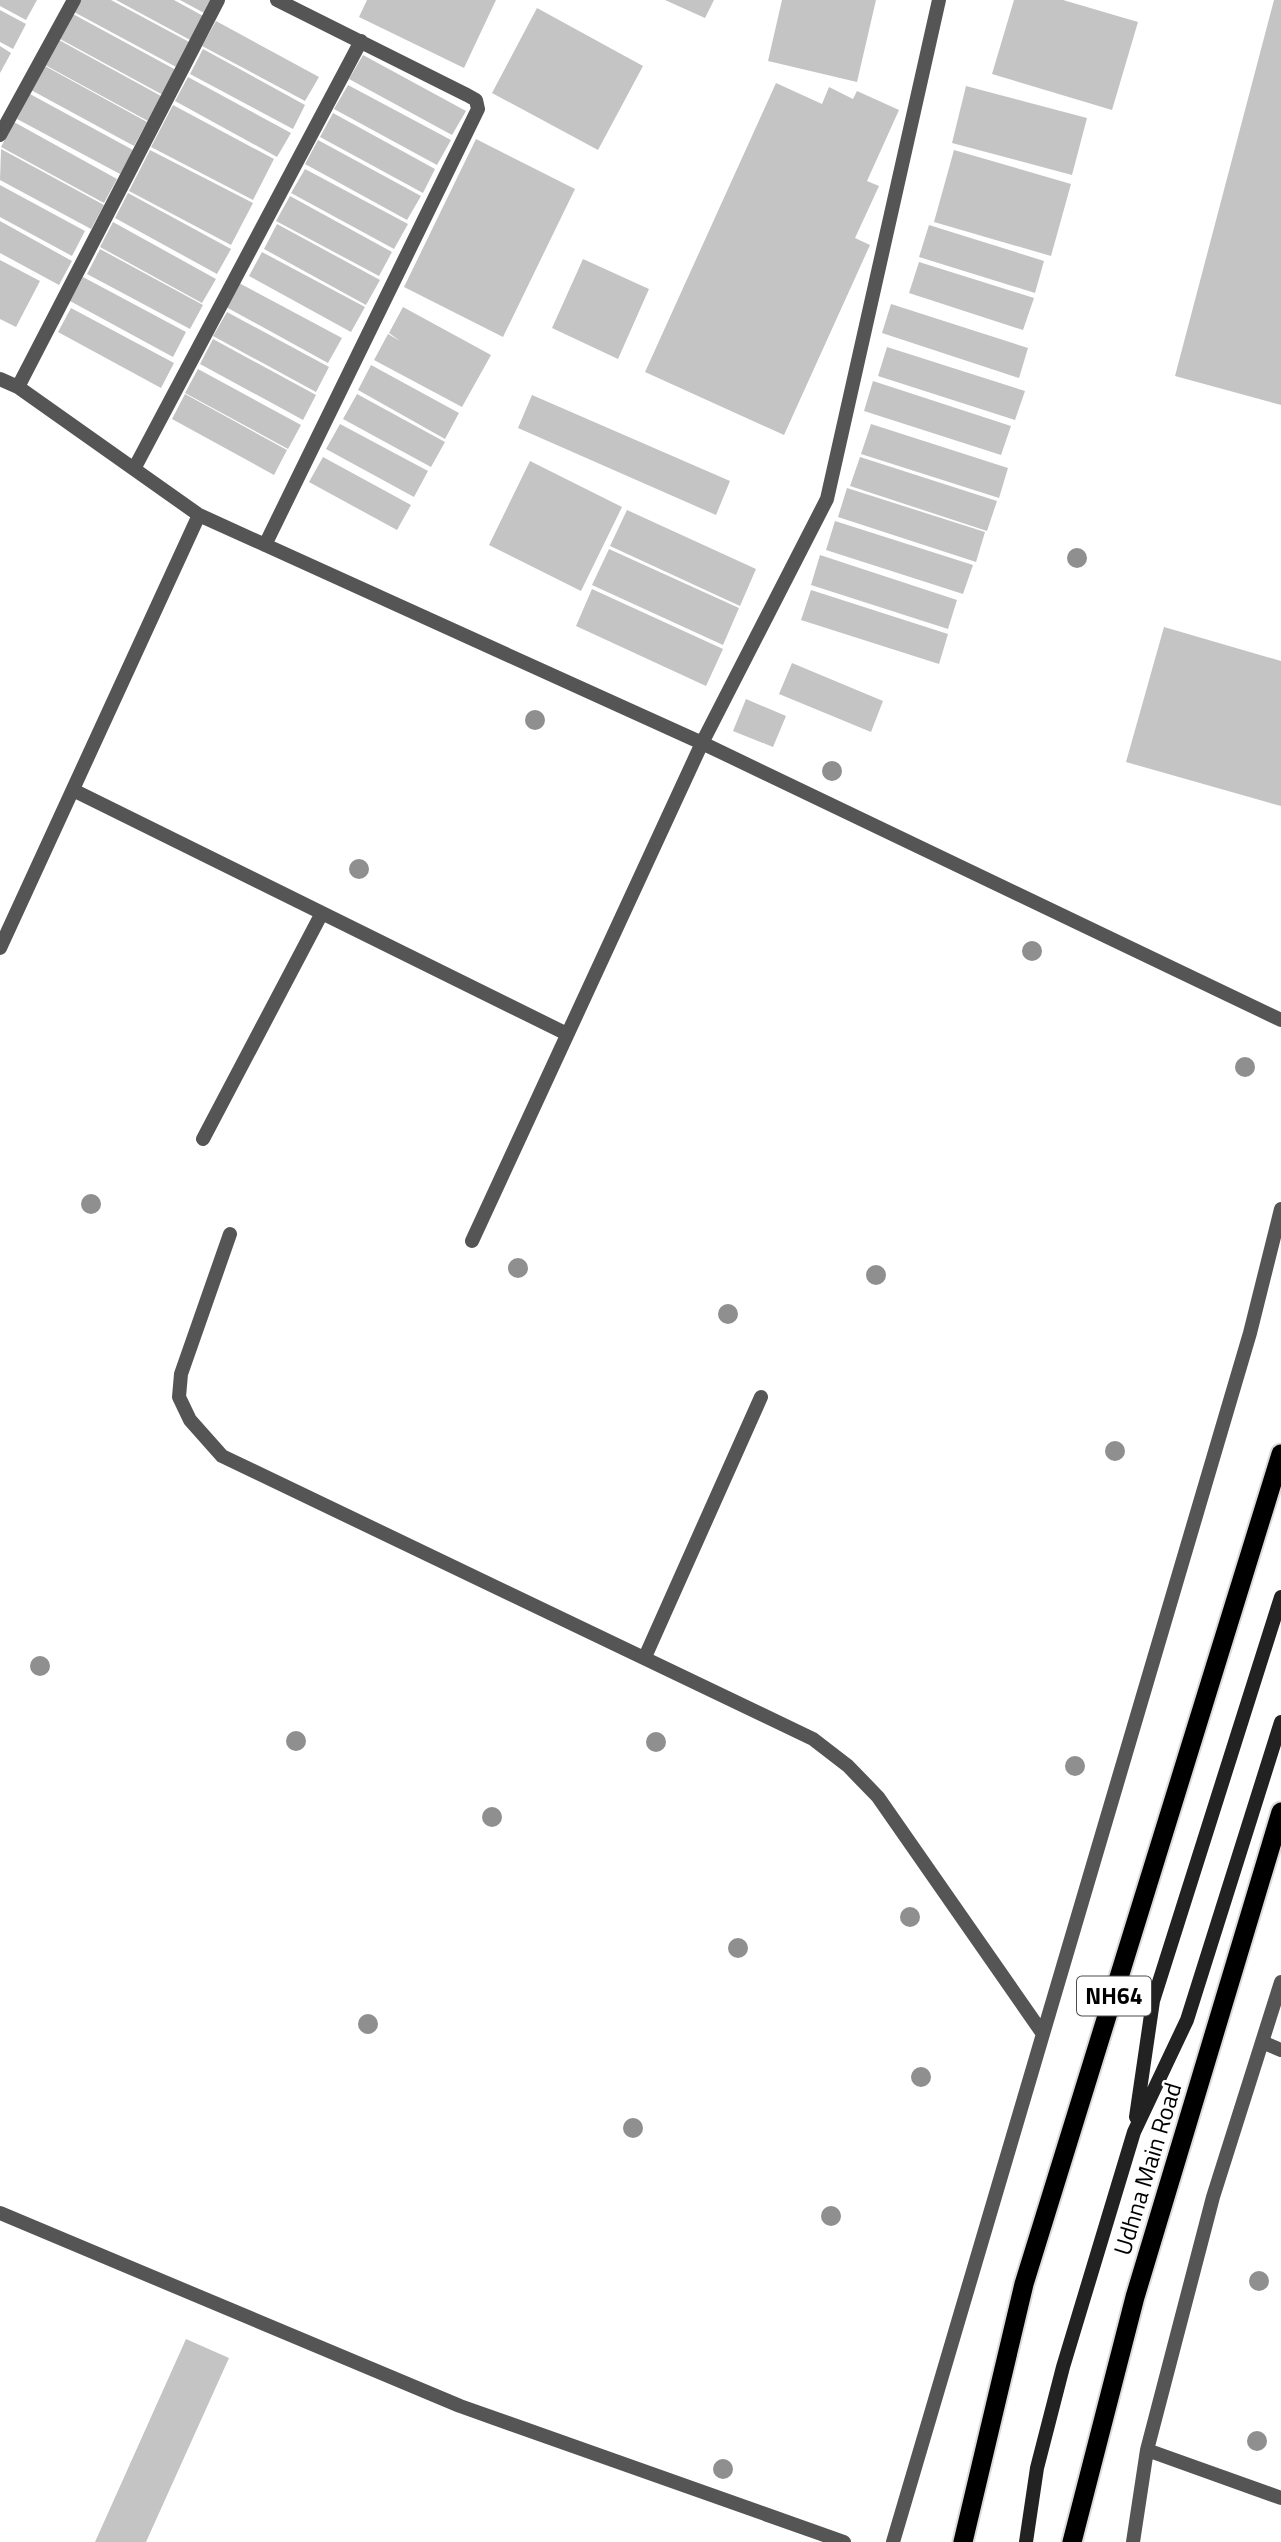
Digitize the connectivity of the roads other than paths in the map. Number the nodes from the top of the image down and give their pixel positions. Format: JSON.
{"nodes":[{"id":1,"x":74,"y":0,"type":"edge"},
{"id":2,"x":218,"y":0,"type":"edge"},
{"id":3,"x":277,"y":0,"type":"edge"},
{"id":4,"x":939,"y":0,"type":"edge"},
{"id":5,"x":361,"y":41,"type":"junction"},
{"id":6,"x":0,"y":135,"type":"edge"},
{"id":7,"x":0,"y":379,"type":"edge"},
{"id":8,"x":18,"y":387,"type":"junction"},
{"id":9,"x":134,"y":469,"type":"junction"},
{"id":10,"x":199,"y":515,"type":"junction"},
{"id":11,"x":265,"y":545,"type":"junction"},
{"id":12,"x":702,"y":743,"type":"junction"},
{"id":13,"x":73,"y":790,"type":"junction"},
{"id":14,"x":322,"y":913,"type":"junction"},
{"id":15,"x":0,"y":947,"type":"edge"},
{"id":16,"x":1281,"y":1020,"type":"edge"},
{"id":17,"x":567,"y":1034,"type":"junction"},
{"id":18,"x":203,"y":1139,"type":"dead end"},
{"id":19,"x":1281,"y":1209,"type":"edge"},
{"id":20,"x":230,"y":1234,"type":"dead end"},
{"id":21,"x":472,"y":1241,"type":"dead end"},
{"id":22,"x":761,"y":1396,"type":"dead end"},
{"id":23,"x":1281,"y":1454,"type":"edge"},
{"id":24,"x":1281,"y":1597,"type":"edge"},
{"id":25,"x":645,"y":1657,"type":"junction"},
{"id":26,"x":1281,"y":1722,"type":"edge"},
{"id":27,"x":1281,"y":1812,"type":"edge"},
{"id":28,"x":1281,"y":1982,"type":"edge"},
{"id":29,"x":1043,"y":2034,"type":"junction"},
{"id":30,"x":1262,"y":2042,"type":"junction"},
{"id":31,"x":1281,"y":2050,"type":"edge"},
{"id":32,"x":1134,"y":2132,"type":"junction"},
{"id":33,"x":0,"y":2213,"type":"edge"},
{"id":34,"x":1147,"y":2450,"type":"junction"},
{"id":35,"x":1281,"y":2498,"type":"edge"},
{"id":36,"x":1072,"y":2541,"type":"edge"},
{"id":37,"x":844,"y":2542,"type":"edge"},
{"id":38,"x":893,"y":2542,"type":"edge"},
{"id":39,"x":963,"y":2542,"type":"edge"},
{"id":40,"x":1026,"y":2542,"type":"edge"},
{"id":41,"x":1133,"y":2542,"type":"edge"}],
"edges":[{"from":1,"to":6,"type":"street"},
{"from":2,"to":8,"type":"street"},
{"from":3,"to":5,"type":"street"},
{"from":4,"to":12,"type":"street"},
{"from":5,"to":9,"type":"street"},
{"from":5,"to":11,"type":"street"},
{"from":7,"to":8,"type":"street"},
{"from":8,"to":9,"type":"street"},
{"from":9,"to":10,"type":"street"},
{"from":10,"to":11,"type":"street"},
{"from":10,"to":13,"type":"street"},
{"from":11,"to":12,"type":"street"},
{"from":12,"to":16,"type":"street"},
{"from":12,"to":17,"type":"street"},
{"from":13,"to":14,"type":"street"},
{"from":13,"to":15,"type":"street"},
{"from":14,"to":17,"type":"street"},
{"from":14,"to":18,"type":"street"},
{"from":17,"to":21,"type":"street"},
{"from":19,"to":29,"type":"street"},
{"from":20,"to":25,"type":"street"},
{"from":22,"to":25,"type":"street"},
{"from":23,"to":39,"type":"highway","number":"NH64"},
{"from":24,"to":32,"type":"main road"},
{"from":25,"to":29,"type":"street"},
{"from":26,"to":32,"type":"main road"},
{"from":27,"to":36,"type":"highway","name":"Udhna Main Road"},
{"from":28,"to":30,"type":"street"},
{"from":29,"to":38,"type":"street"},
{"from":30,"to":31,"type":"street"},
{"from":30,"to":34,"type":"street"},
{"from":32,"to":40,"type":"main road"},
{"from":33,"to":37,"type":"street"},
{"from":34,"to":35,"type":"street"},
{"from":34,"to":41,"type":"street"}]}
